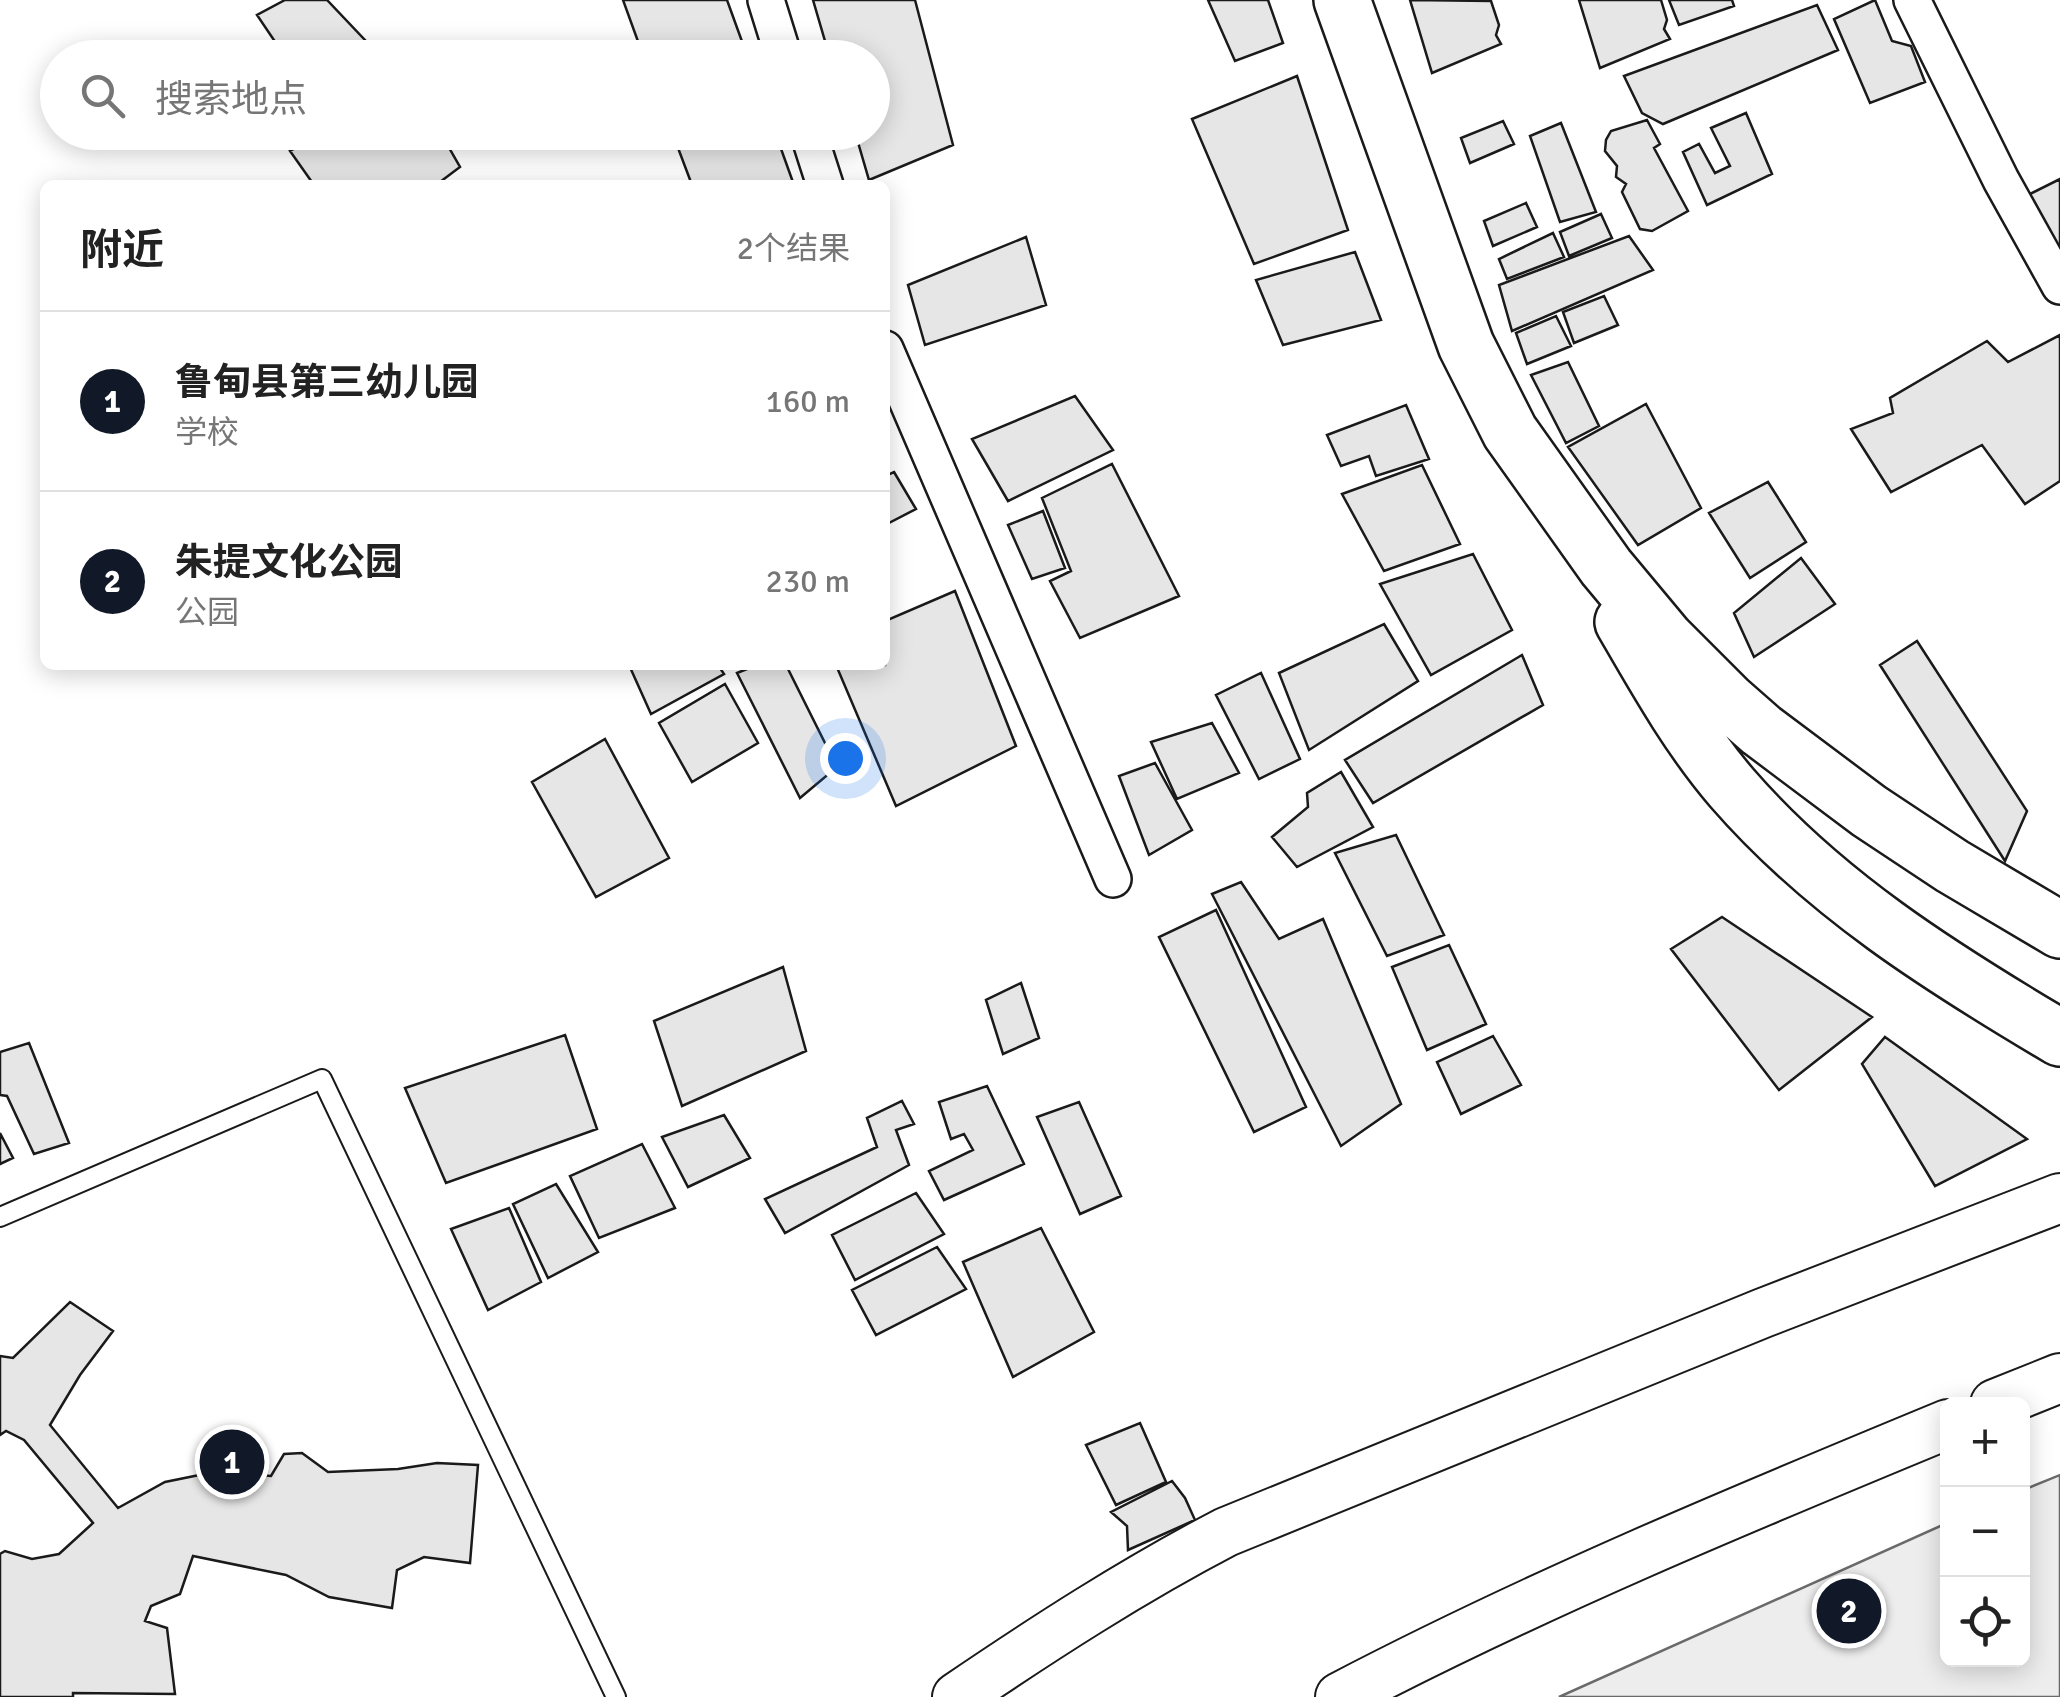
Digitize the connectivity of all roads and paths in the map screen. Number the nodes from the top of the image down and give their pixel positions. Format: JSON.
{"nodes":[{"id":1,"x":766,"y":0,"type":"edge"},
{"id":2,"x":1342,"y":0,"type":"edge"},
{"id":3,"x":1912,"y":0,"type":"edge"},
{"id":4,"x":778,"y":40,"type":"edge"},
{"id":5,"x":814,"y":150,"type":"edge"},
{"id":6,"x":823,"y":180,"type":"edge"},
{"id":7,"x":2060,"y":286,"type":"edge"},
{"id":8,"x":890,"y":361,"type":"edge"},
{"id":9,"x":1545,"y":484,"type":"junction"},
{"id":10,"x":1112,"y":879,"type":"dead end"},
{"id":11,"x":2060,"y":930,"type":"edge"},
{"id":12,"x":2060,"y":1038,"type":"edge"},
{"id":13,"x":2060,"y":1198,"type":"edge"},
{"id":14,"x":0,"y":1217,"type":"edge"},
{"id":15,"x":2060,"y":1378,"type":"edge"},
{"id":16,"x":2012,"y":1397,"type":"edge"},
{"id":17,"x":1940,"y":1427,"type":"edge"},
{"id":18,"x":616,"y":1697,"type":"edge"},
{"id":19,"x":956,"y":1697,"type":"edge"},
{"id":20,"x":1340,"y":1697,"type":"edge"}],
"edges":[{"from":1,"to":4,"type":"street"},
{"from":2,"to":9,"type":"highway"},
{"from":3,"to":7,"type":"street"},
{"from":5,"to":6,"type":"street"},
{"from":8,"to":10,"type":"street"},
{"from":9,"to":11,"type":"highway"},
{"from":9,"to":12,"type":"highway"},
{"from":13,"to":19,"type":"main road"},
{"from":14,"to":18,"type":"lane"},
{"from":15,"to":16,"type":"main road"},
{"from":17,"to":20,"type":"main road"}]}
